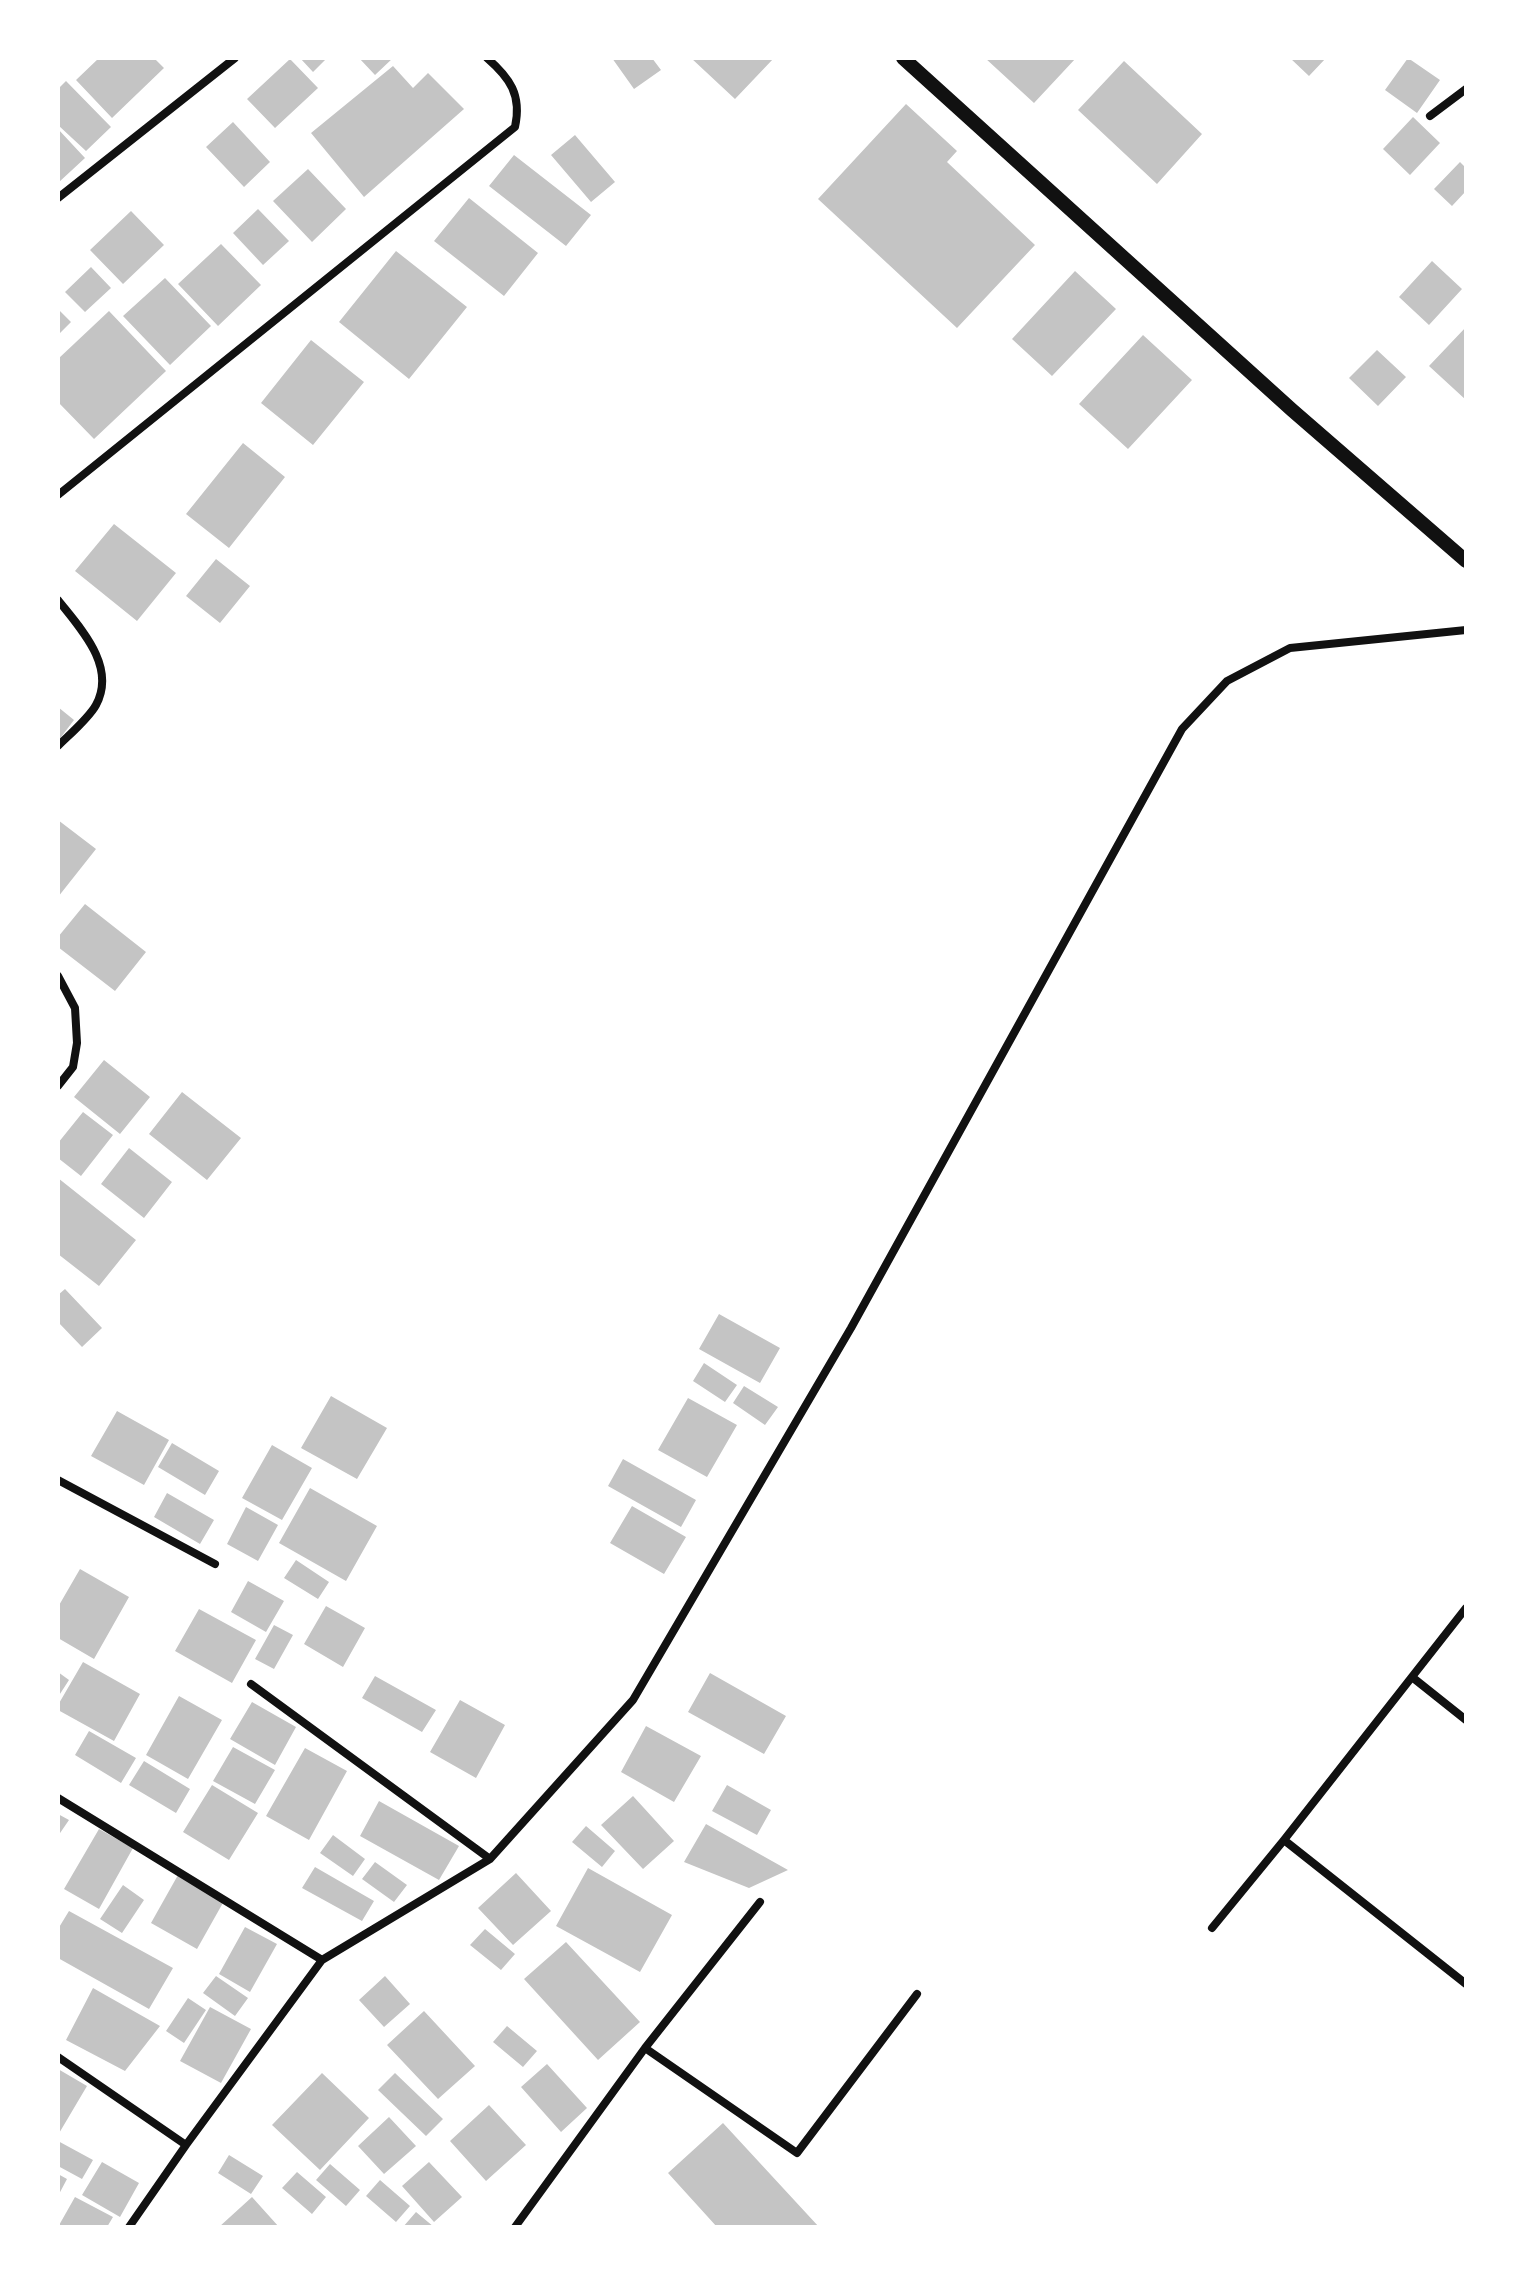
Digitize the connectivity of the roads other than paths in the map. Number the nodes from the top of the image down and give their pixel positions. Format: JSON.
{"nodes":[{"id":1,"x":235,"y":58,"type":"edge"},
{"id":2,"x":487,"y":58,"type":"edge"},
{"id":3,"x":903,"y":58,"type":"edge"},
{"id":4,"x":1466,"y":89,"type":"edge"},
{"id":5,"x":1430,"y":116,"type":"dead end"},
{"id":6,"x":58,"y":198,"type":"edge"},
{"id":7,"x":58,"y":495,"type":"edge"},
{"id":8,"x":1466,"y":561,"type":"edge"},
{"id":9,"x":58,"y":600,"type":"edge"},
{"id":10,"x":1466,"y":630,"type":"edge"},
{"id":11,"x":58,"y":746,"type":"edge"},
{"id":12,"x":58,"y":976,"type":"edge"},
{"id":13,"x":58,"y":1086,"type":"edge"},
{"id":14,"x":58,"y":1480,"type":"edge"},
{"id":15,"x":215,"y":1564,"type":"dead end"},
{"id":16,"x":1466,"y":1608,"type":"edge"},
{"id":17,"x":1412,"y":1677,"type":"junction"},
{"id":18,"x":251,"y":1684,"type":"dead end"},
{"id":19,"x":1466,"y":1720,"type":"edge"},
{"id":20,"x":58,"y":1798,"type":"edge"},
{"id":21,"x":1284,"y":1840,"type":"junction"},
{"id":22,"x":490,"y":1859,"type":"junction"},
{"id":23,"x":760,"y":1902,"type":"dead end"},
{"id":24,"x":1212,"y":1928,"type":"dead end"},
{"id":25,"x":322,"y":1960,"type":"junction"},
{"id":26,"x":1466,"y":1984,"type":"edge"},
{"id":27,"x":917,"y":1994,"type":"dead end"},
{"id":28,"x":645,"y":2048,"type":"junction"},
{"id":29,"x":58,"y":2057,"type":"edge"},
{"id":30,"x":186,"y":2145,"type":"junction"},
{"id":31,"x":129,"y":2227,"type":"edge"},
{"id":32,"x":515,"y":2227,"type":"edge"}],
"edges":[{"from":1,"to":6,"type":"street"},
{"from":2,"to":7,"type":"street"},
{"from":3,"to":8,"type":"street"},
{"from":4,"to":5,"type":"street"},
{"from":9,"to":11,"type":"street"},
{"from":10,"to":22,"type":"street"},
{"from":12,"to":13,"type":"street"},
{"from":14,"to":15,"type":"street"},
{"from":16,"to":17,"type":"street"},
{"from":17,"to":19,"type":"street"},
{"from":17,"to":21,"type":"street"},
{"from":18,"to":22,"type":"street"},
{"from":20,"to":25,"type":"street"},
{"from":21,"to":24,"type":"street"},
{"from":21,"to":26,"type":"street"},
{"from":22,"to":25,"type":"street"},
{"from":23,"to":28,"type":"street"},
{"from":25,"to":30,"type":"street"},
{"from":27,"to":28,"type":"street"},
{"from":28,"to":32,"type":"street"},
{"from":29,"to":30,"type":"street"},
{"from":30,"to":31,"type":"street"}]}
